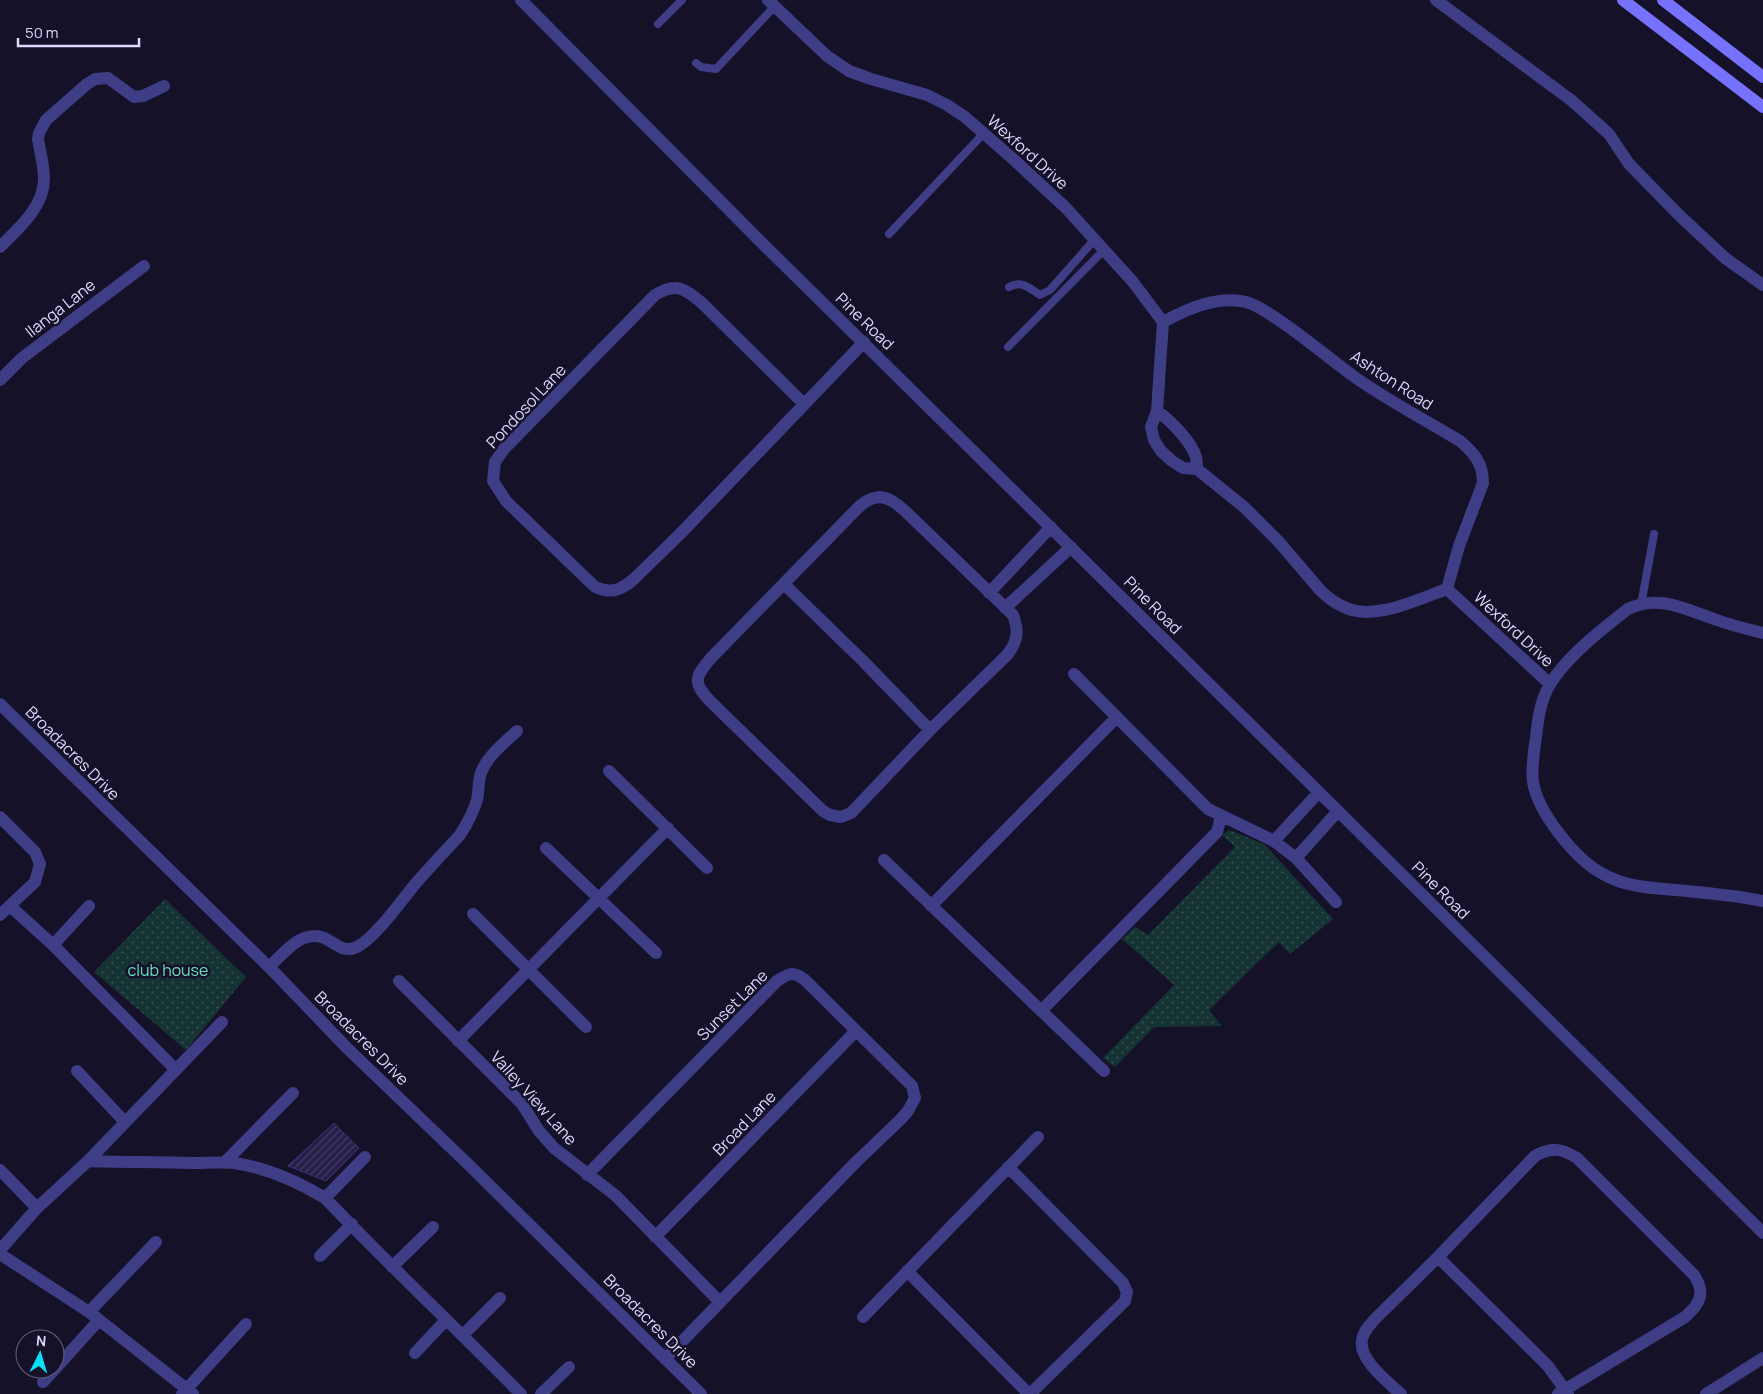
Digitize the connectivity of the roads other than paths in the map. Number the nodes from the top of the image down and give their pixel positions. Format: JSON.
{"nodes":[{"id":1,"x":521,"y":0,"type":"edge"},
{"id":2,"x":682,"y":0,"type":"edge"},
{"id":3,"x":1436,"y":0,"type":"edge"},
{"id":4,"x":1623,"y":0,"type":"edge"},
{"id":5,"x":1663,"y":0,"type":"edge"},
{"id":6,"x":771,"y":3,"type":"edge"},
{"id":7,"x":658,"y":24,"type":"dead end"},
{"id":8,"x":696,"y":63,"type":"dead end"},
{"id":9,"x":1763,"y":77,"type":"edge"},
{"id":10,"x":164,"y":86,"type":"dead end"},
{"id":11,"x":1763,"y":108,"type":"edge"},
{"id":12,"x":984,"y":133,"type":"junction"},
{"id":13,"x":890,"y":234,"type":"dead end"},
{"id":14,"x":1095,"y":239,"type":"junction"},
{"id":15,"x":0,"y":247,"type":"edge"},
{"id":16,"x":1104,"y":250,"type":"junction"},
{"id":17,"x":144,"y":266,"type":"dead end"},
{"id":18,"x":1763,"y":285,"type":"edge"},
{"id":19,"x":1009,"y":287,"type":"dead end"},
{"id":20,"x":1163,"y":322,"type":"junction"},
{"id":21,"x":864,"y":342,"type":"junction"},
{"id":22,"x":1008,"y":347,"type":"dead end"},
{"id":23,"x":0,"y":380,"type":"edge"},
{"id":24,"x":804,"y":404,"type":"junction"},
{"id":25,"x":1157,"y":411,"type":"junction"},
{"id":26,"x":1198,"y":469,"type":"junction"},
{"id":27,"x":1051,"y":527,"type":"junction"},
{"id":28,"x":1654,"y":534,"type":"dead end"},
{"id":29,"x":1071,"y":547,"type":"junction"},
{"id":30,"x":784,"y":584,"type":"junction"},
{"id":31,"x":1447,"y":589,"type":"junction"},
{"id":32,"x":989,"y":593,"type":"junction"},
{"id":33,"x":1641,"y":605,"type":"junction"},
{"id":34,"x":1005,"y":608,"type":"junction"},
{"id":35,"x":1763,"y":633,"type":"edge"},
{"id":36,"x":1074,"y":674,"type":"dead end"},
{"id":37,"x":1550,"y":684,"type":"junction"},
{"id":38,"x":0,"y":704,"type":"edge"},
{"id":39,"x":1116,"y":717,"type":"junction"},
{"id":40,"x":930,"y":730,"type":"junction"},
{"id":41,"x":517,"y":732,"type":"dead end"},
{"id":42,"x":609,"y":772,"type":"dead end"},
{"id":43,"x":1319,"y":792,"type":"junction"},
{"id":44,"x":1338,"y":811,"type":"junction"},
{"id":45,"x":0,"y":817,"type":"edge"},
{"id":46,"x":1221,"y":817,"type":"junction"},
{"id":47,"x":668,"y":828,"type":"junction"},
{"id":48,"x":1274,"y":841,"type":"junction"},
{"id":49,"x":546,"y":848,"type":"dead end"},
{"id":50,"x":1296,"y":858,"type":"junction"},
{"id":51,"x":884,"y":860,"type":"dead end"},
{"id":52,"x":707,"y":868,"type":"dead end"},
{"id":53,"x":600,"y":899,"type":"junction"},
{"id":54,"x":1763,"y":901,"type":"edge"},
{"id":55,"x":1336,"y":902,"type":"dead end"},
{"id":56,"x":10,"y":906,"type":"junction"},
{"id":57,"x":89,"y":906,"type":"dead end"},
{"id":58,"x":931,"y":906,"type":"junction"},
{"id":59,"x":473,"y":914,"type":"dead end"},
{"id":60,"x":0,"y":916,"type":"edge"},
{"id":61,"x":53,"y":945,"type":"junction"},
{"id":62,"x":656,"y":953,"type":"dead end"},
{"id":63,"x":269,"y":967,"type":"junction"},
{"id":64,"x":530,"y":971,"type":"junction"},
{"id":65,"x":399,"y":981,"type":"dead end"},
{"id":66,"x":1041,"y":1011,"type":"junction"},
{"id":67,"x":222,"y":1022,"type":"dead end"},
{"id":68,"x":586,"y":1027,"type":"dead end"},
{"id":69,"x":856,"y":1032,"type":"junction"},
{"id":70,"x":458,"y":1041,"type":"junction"},
{"id":71,"x":176,"y":1070,"type":"junction"},
{"id":72,"x":77,"y":1071,"type":"dead end"},
{"id":73,"x":1104,"y":1071,"type":"dead end"},
{"id":74,"x":293,"y":1093,"type":"dead end"},
{"id":75,"x":125,"y":1122,"type":"junction"},
{"id":76,"x":1038,"y":1137,"type":"dead end"},
{"id":77,"x":365,"y":1157,"type":"dead end"},
{"id":78,"x":88,"y":1161,"type":"junction"},
{"id":79,"x":225,"y":1162,"type":"junction"},
{"id":80,"x":1008,"y":1168,"type":"junction"},
{"id":81,"x":0,"y":1170,"type":"edge"},
{"id":82,"x":587,"y":1174,"type":"junction"},
{"id":83,"x":325,"y":1198,"type":"junction"},
{"id":84,"x":37,"y":1208,"type":"junction"},
{"id":85,"x":352,"y":1224,"type":"junction"},
{"id":86,"x":433,"y":1227,"type":"dead end"},
{"id":87,"x":1763,"y":1233,"type":"edge"},
{"id":88,"x":655,"y":1237,"type":"junction"},
{"id":89,"x":156,"y":1242,"type":"dead end"},
{"id":90,"x":0,"y":1252,"type":"edge"},
{"id":91,"x":320,"y":1256,"type":"dead end"},
{"id":92,"x":1438,"y":1257,"type":"junction"},
{"id":93,"x":392,"y":1268,"type":"junction"},
{"id":94,"x":907,"y":1271,"type":"junction"},
{"id":95,"x":500,"y":1298,"type":"dead end"},
{"id":96,"x":720,"y":1302,"type":"junction"},
{"id":97,"x":94,"y":1316,"type":"junction"},
{"id":98,"x":863,"y":1317,"type":"dead end"},
{"id":99,"x":446,"y":1320,"type":"junction"},
{"id":100,"x":246,"y":1324,"type":"dead end"},
{"id":101,"x":463,"y":1335,"type":"junction"},
{"id":102,"x":415,"y":1353,"type":"dead end"},
{"id":103,"x":65,"y":1355,"type":"edge"},
{"id":104,"x":1763,"y":1358,"type":"edge"},
{"id":105,"x":665,"y":1359,"type":"junction"},
{"id":106,"x":569,"y":1367,"type":"dead end"},
{"id":107,"x":46,"y":1379,"type":"edge"},
{"id":108,"x":43,"y":1382,"type":"dead end"},
{"id":109,"x":187,"y":1392,"type":"edge"},
{"id":110,"x":1564,"y":1392,"type":"edge"},
{"id":111,"x":521,"y":1394,"type":"edge"},
{"id":112,"x":540,"y":1394,"type":"edge"},
{"id":113,"x":701,"y":1394,"type":"edge"},
{"id":114,"x":1029,"y":1394,"type":"edge"},
{"id":115,"x":1401,"y":1394,"type":"edge"},
{"id":116,"x":1706,"y":1394,"type":"edge"}],
"edges":[{"from":1,"to":21,"type":"street","name":"Pine Road"},
{"from":2,"to":7,"type":"lane"},
{"from":3,"to":18,"type":"street"},
{"from":4,"to":11,"type":"street"},
{"from":5,"to":9,"type":"street"},
{"from":6,"to":8,"type":"lane"},
{"from":6,"to":12,"type":"street","name":"Wexford Drive"},
{"from":10,"to":15,"type":"street"},
{"from":12,"to":13,"type":"lane"},
{"from":12,"to":14,"type":"street","name":"Wexford Drive"},
{"from":14,"to":16,"type":"street","name":"Wexford Drive"},
{"from":14,"to":19,"type":"lane"},
{"from":16,"to":20,"type":"street","name":"Wexford Drive"},
{"from":16,"to":22,"type":"lane"},
{"from":17,"to":23,"type":"street","name":"Ilanga Lane"},
{"from":20,"to":25,"type":"street"},
{"from":20,"to":31,"type":"street","name":"Ashton Road"},
{"from":21,"to":24,"type":"street","name":"Pondosol Lane"},
{"from":21,"to":27,"type":"street","name":"Pine Road"},
{"from":24,"to":24,"type":"street","name":"Pondosol Lane"},
{"from":25,"to":26,"type":"street"},
{"from":25,"to":26,"type":"street"},
{"from":26,"to":31,"type":"street"},
{"from":27,"to":29,"type":"street","name":"Pine Road"},
{"from":27,"to":32,"type":"street"},
{"from":28,"to":33,"type":"lane"},
{"from":29,"to":34,"type":"street"},
{"from":29,"to":43,"type":"street","name":"Pine Road"},
{"from":30,"to":32,"type":"street"},
{"from":30,"to":40,"type":"street"},
{"from":30,"to":40,"type":"street"},
{"from":31,"to":37,"type":"street","name":"Wexford Drive"},
{"from":32,"to":34,"type":"street"},
{"from":33,"to":35,"type":"street"},
{"from":33,"to":37,"type":"street"},
{"from":34,"to":40,"type":"street"},
{"from":36,"to":39,"type":"street"},
{"from":37,"to":54,"type":"street","name":"Wexford Drive"},
{"from":38,"to":63,"type":"street","name":"Broadacres Drive"},
{"from":39,"to":46,"type":"street"},
{"from":39,"to":58,"type":"street"},
{"from":41,"to":63,"type":"street"},
{"from":42,"to":47,"type":"street"},
{"from":43,"to":44,"type":"street","name":"Pine Road"},
{"from":43,"to":48,"type":"street"},
{"from":44,"to":50,"type":"street"},
{"from":44,"to":87,"type":"street","name":"Pine Road"},
{"from":45,"to":56,"type":"street"},
{"from":46,"to":48,"type":"street"},
{"from":46,"to":66,"type":"street"},
{"from":47,"to":52,"type":"street"},
{"from":47,"to":53,"type":"street"},
{"from":48,"to":50,"type":"street"},
{"from":49,"to":53,"type":"street"},
{"from":50,"to":55,"type":"street"},
{"from":51,"to":58,"type":"street"},
{"from":53,"to":62,"type":"street"},
{"from":53,"to":64,"type":"street"},
{"from":56,"to":60,"type":"street"},
{"from":56,"to":61,"type":"street"},
{"from":57,"to":61,"type":"street"},
{"from":58,"to":66,"type":"street"},
{"from":59,"to":64,"type":"street"},
{"from":61,"to":71,"type":"street"},
{"from":63,"to":105,"type":"street","name":"Broadacres Drive"},
{"from":64,"to":68,"type":"street"},
{"from":64,"to":70,"type":"street"},
{"from":65,"to":70,"type":"street","name":"Valley View Lane"},
{"from":66,"to":73,"type":"street"},
{"from":67,"to":71,"type":"street"},
{"from":69,"to":82,"type":"street","name":"Sunset Lane"},
{"from":69,"to":88,"type":"street","name":"Broad Lane"},
{"from":69,"to":96,"type":"street","name":"Sunset Lane"},
{"from":70,"to":82,"type":"street","name":"Valley View Lane"},
{"from":71,"to":75,"type":"street"},
{"from":72,"to":75,"type":"street"},
{"from":74,"to":79,"type":"street"},
{"from":75,"to":78,"type":"street"},
{"from":76,"to":80,"type":"street"},
{"from":77,"to":83,"type":"street"},
{"from":78,"to":79,"type":"street"},
{"from":78,"to":84,"type":"street"},
{"from":79,"to":83,"type":"street"},
{"from":80,"to":94,"type":"street"},
{"from":80,"to":114,"type":"street"},
{"from":81,"to":84,"type":"street"},
{"from":82,"to":88,"type":"street"},
{"from":83,"to":85,"type":"street"},
{"from":84,"to":90,"type":"street"},
{"from":85,"to":91,"type":"street"},
{"from":85,"to":93,"type":"street"},
{"from":86,"to":93,"type":"street"},
{"from":88,"to":96,"type":"street"},
{"from":89,"to":97,"type":"street"},
{"from":90,"to":97,"type":"street"},
{"from":92,"to":110,"type":"street"},
{"from":92,"to":110,"type":"street"},
{"from":92,"to":115,"type":"street"},
{"from":93,"to":99,"type":"street"},
{"from":94,"to":98,"type":"street"},
{"from":94,"to":114,"type":"street"},
{"from":95,"to":101,"type":"street"},
{"from":96,"to":105,"type":"street","name":"Sunset Lane"},
{"from":97,"to":103,"type":"street"},
{"from":97,"to":109,"type":"street"},
{"from":99,"to":101,"type":"street"},
{"from":99,"to":102,"type":"street"},
{"from":100,"to":109,"type":"street"},
{"from":101,"to":111,"type":"street"},
{"from":104,"to":116,"type":"street"},
{"from":105,"to":113,"type":"street","name":"Broadacres Drive"},
{"from":106,"to":112,"type":"street"},
{"from":107,"to":108,"type":"street"}]}
